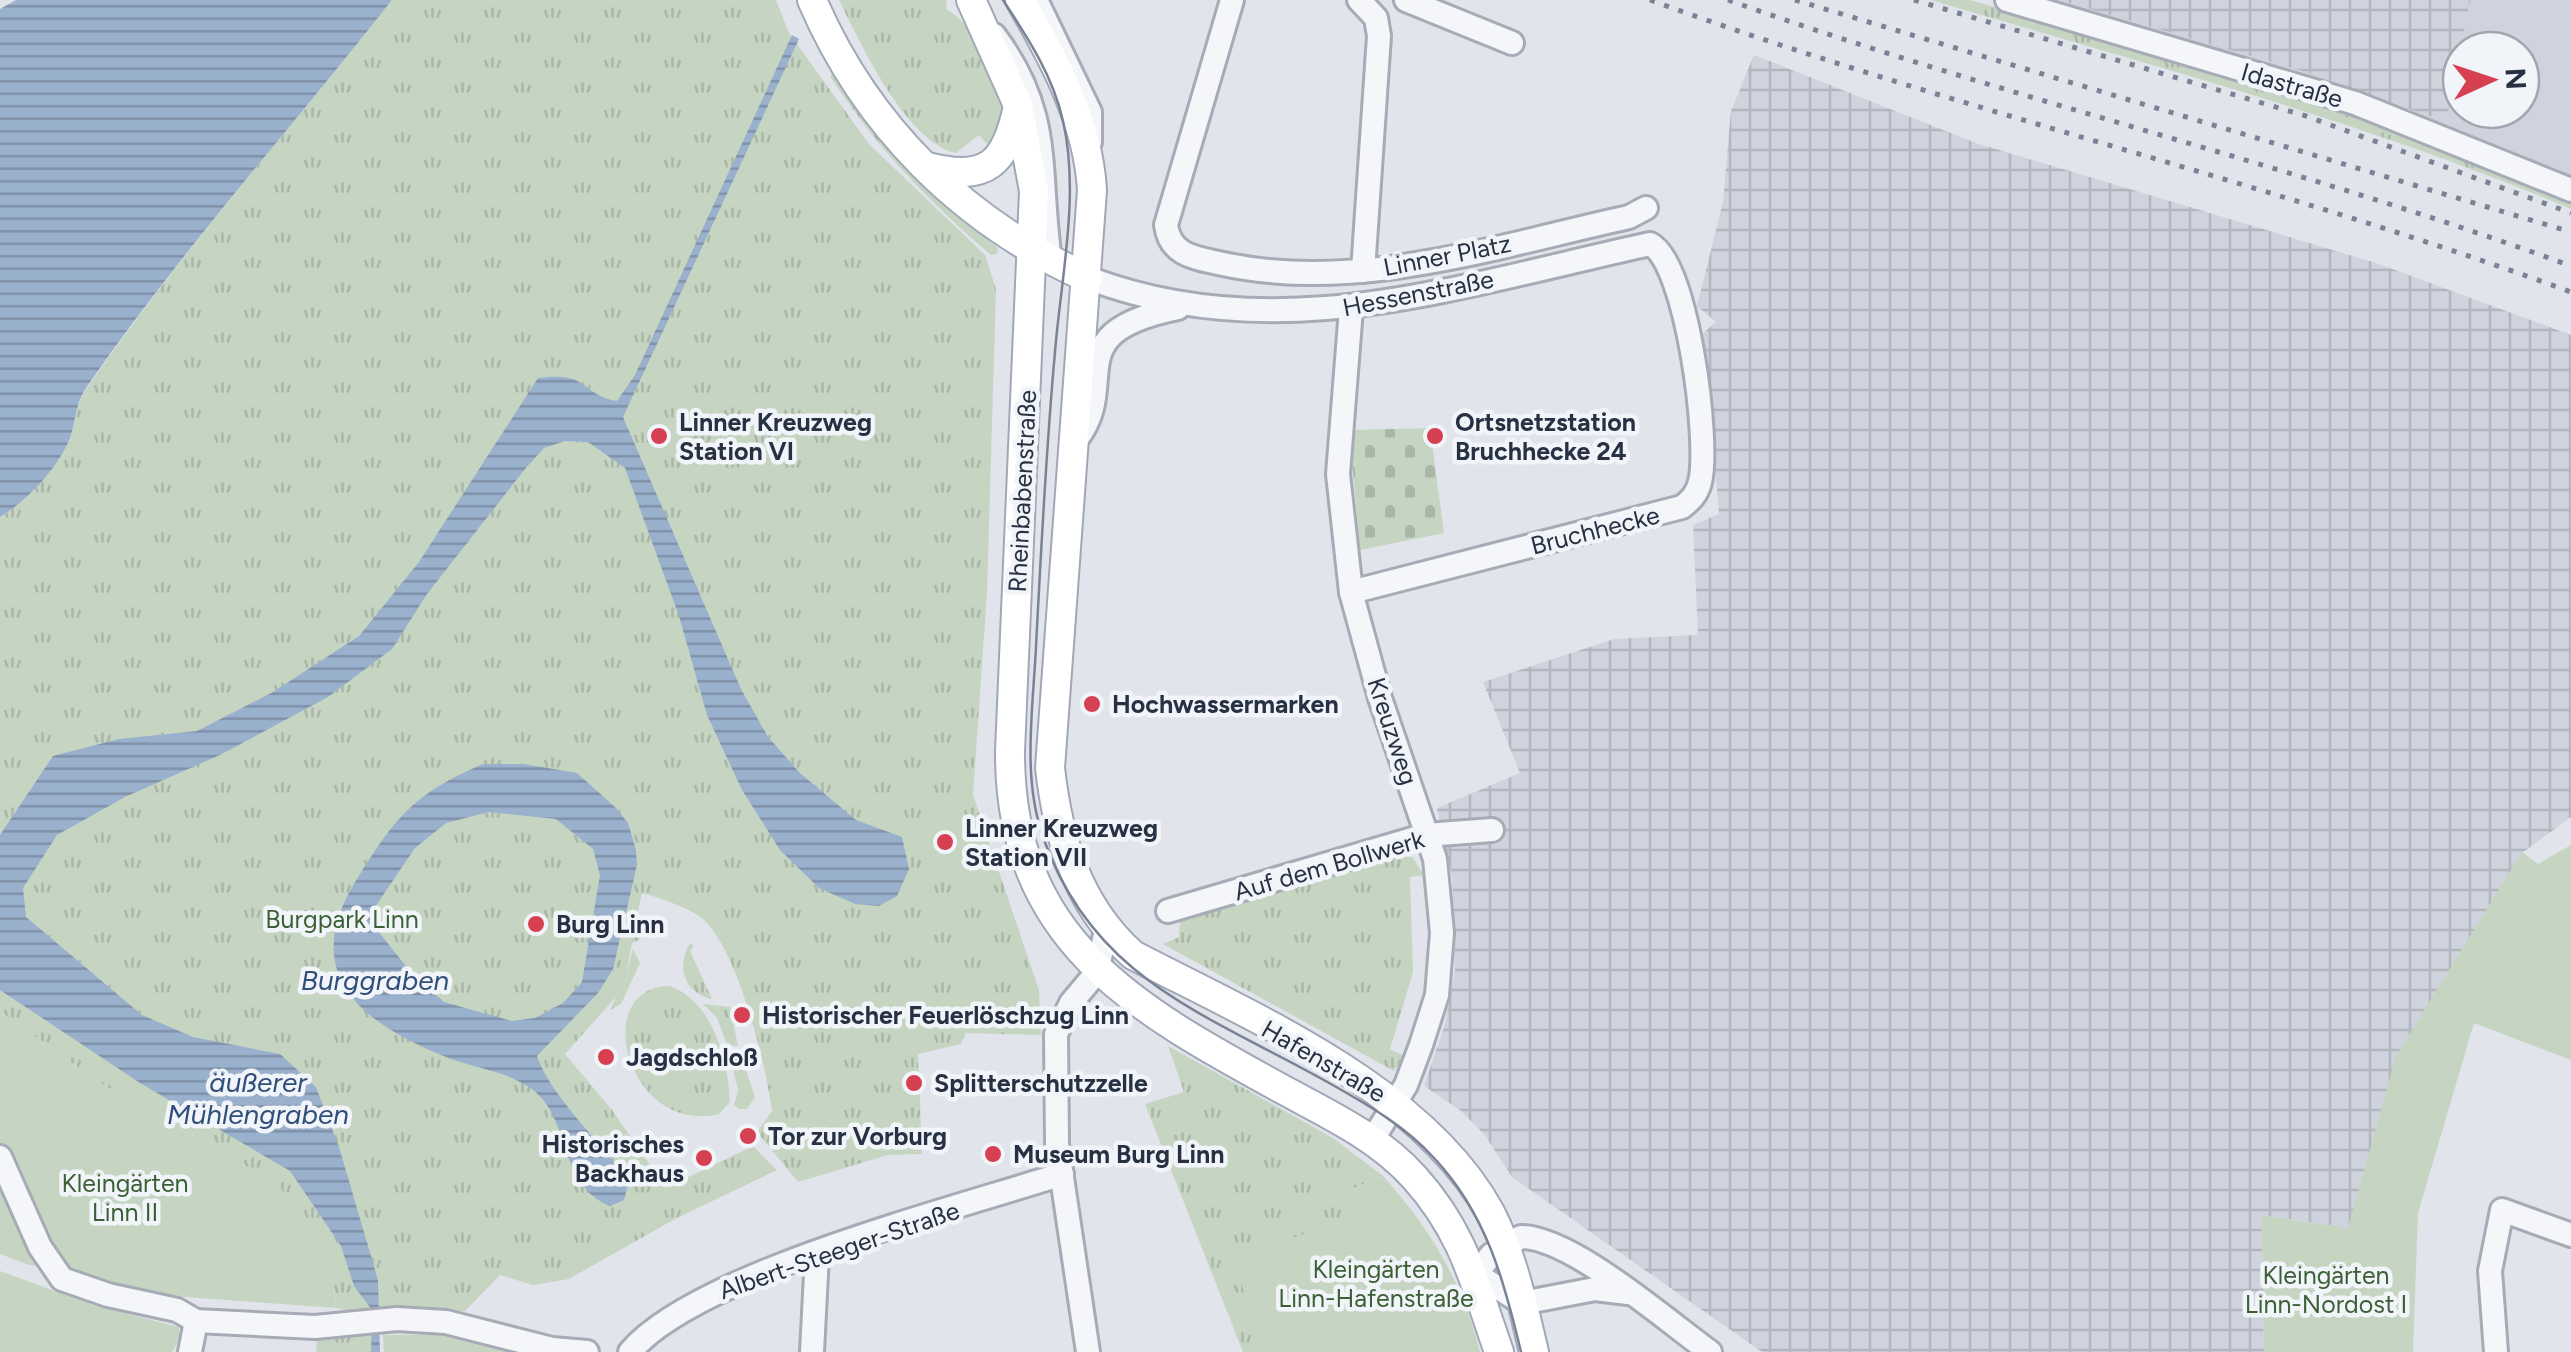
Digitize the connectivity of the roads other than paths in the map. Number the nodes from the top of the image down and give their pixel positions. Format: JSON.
{"nodes":[{"id":1,"x":812,"y":0,"type":"edge"},
{"id":2,"x":1020,"y":0,"type":"edge"},
{"id":3,"x":1036,"y":0,"type":"edge"},
{"id":4,"x":1232,"y":0,"type":"edge"},
{"id":5,"x":1359,"y":0,"type":"edge"},
{"id":6,"x":1406,"y":0,"type":"edge"},
{"id":7,"x":2006,"y":0,"type":"edge"},
{"id":8,"x":973,"y":4,"type":"edge"},
{"id":9,"x":1512,"y":43,"type":"dead end"},
{"id":10,"x":1018,"y":105,"type":"junction"},
{"id":11,"x":1088,"y":151,"type":"junction"},
{"id":12,"x":922,"y":165,"type":"junction"},
{"id":13,"x":2571,"y":190,"type":"edge"},
{"id":14,"x":1646,"y":208,"type":"dead end"},
{"id":15,"x":1650,"y":244,"type":"joint"},
{"id":16,"x":1059,"y":265,"type":"junction"},
{"id":17,"x":1363,"y":271,"type":"junction"},
{"id":18,"x":1184,"y":306,"type":"junction"},
{"id":19,"x":1352,"y":309,"type":"junction"},
{"id":20,"x":1074,"y":443,"type":"junction"},
{"id":21,"x":1351,"y":592,"type":"junction"},
{"id":22,"x":1061,"y":620,"type":"junction"},
{"id":23,"x":1492,"y":830,"type":"dead end"},
{"id":24,"x":1426,"y":834,"type":"junction"},
{"id":25,"x":1168,"y":911,"type":"dead end"},
{"id":26,"x":1106,"y":930,"type":"junction"},
{"id":27,"x":1096,"y":972,"type":"junction"},
{"id":28,"x":1396,"y":1103,"type":"junction"},
{"id":29,"x":1373,"y":1139,"type":"junction"},
{"id":30,"x":0,"y":1157,"type":"edge"},
{"id":31,"x":1062,"y":1174,"type":"junction"},
{"id":32,"x":2571,"y":1235,"type":"edge"},
{"id":33,"x":1505,"y":1245,"type":"junction"},
{"id":34,"x":817,"y":1255,"type":"junction"},
{"id":35,"x":1476,"y":1274,"type":"junction"},
{"id":36,"x":1628,"y":1294,"type":"junction"},
{"id":37,"x":1522,"y":1303,"type":"junction"},
{"id":38,"x":196,"y":1322,"type":"junction"},
{"id":39,"x":190,"y":1352,"type":"edge"},
{"id":40,"x":586,"y":1352,"type":"edge"},
{"id":41,"x":630,"y":1352,"type":"edge"},
{"id":42,"x":812,"y":1352,"type":"edge"},
{"id":43,"x":1088,"y":1352,"type":"edge"},
{"id":44,"x":1499,"y":1352,"type":"edge"},
{"id":45,"x":1534,"y":1352,"type":"edge"},
{"id":46,"x":1710,"y":1352,"type":"edge"},
{"id":47,"x":2496,"y":1352,"type":"edge"}],
"edges":[{"from":1,"to":12,"type":"main road"},
{"from":2,"to":11,"type":"main road","name":"Rheinbabenstraße"},
{"from":3,"to":11,"type":"street"},
{"from":4,"to":17,"type":"street","name":"Linner Platz"},
{"from":5,"to":17,"type":"street","name":"Linner Platz"},
{"from":6,"to":9,"type":"street"},
{"from":7,"to":13,"type":"street","name":"Idastraße"},
{"from":8,"to":10,"type":"main road","name":"Rheinbabenstraße"},
{"from":8,"to":16,"type":"street"},
{"from":10,"to":12,"type":"main road"},
{"from":10,"to":16,"type":"main road","name":"Rheinbabenstraße"},
{"from":11,"to":16,"type":"main road","name":"Rheinbabenstraße"},
{"from":12,"to":16,"type":"main road"},
{"from":14,"to":17,"type":"street","name":"Linner Platz"},
{"from":15,"to":19,"type":"street","name":"Hessenstraße"},
{"from":15,"to":21,"type":"street","name":"Bruchhecke"},
{"from":16,"to":18,"type":"street","name":"Hessenstraße"},
{"from":16,"to":20,"type":"main road","name":"Rheinbabenstraße"},
{"from":16,"to":22,"type":"street","name":"Rheinbabenstraße"},
{"from":16,"to":27,"type":"main road","name":"Rheinbabenstraße"},
{"from":18,"to":19,"type":"street","name":"Hessenstraße"},
{"from":18,"to":20,"type":"street","name":"Hessenstraße"},
{"from":19,"to":21,"type":"street","name":"Kreuzweg"},
{"from":20,"to":22,"type":"main road","name":"Rheinbabenstraße"},
{"from":21,"to":24,"type":"street","name":"Kreuzweg"},
{"from":22,"to":26,"type":"main road","name":"Rheinbabenstraße"},
{"from":23,"to":24,"type":"street","name":"Auf dem Bollwerk"},
{"from":24,"to":25,"type":"street","name":"Auf dem Bollwerk"},
{"from":24,"to":28,"type":"street","name":"Kreuzweg"},
{"from":26,"to":27,"type":"street"},
{"from":26,"to":28,"type":"main road","name":"Hafenstraße"},
{"from":27,"to":29,"type":"main road","name":"Hafenstraße"},
{"from":27,"to":31,"type":"street"},
{"from":28,"to":29,"type":"street","name":"Kreuzweg"},
{"from":28,"to":33,"type":"main road","name":"Hafenstraße"},
{"from":29,"to":35,"type":"main road","name":"Hafenstraße"},
{"from":30,"to":38,"type":"street"},
{"from":31,"to":34,"type":"street","name":"Albert-Steeger-Straße"},
{"from":31,"to":43,"type":"street"},
{"from":32,"to":47,"type":"street"},
{"from":33,"to":35,"type":"street"},
{"from":33,"to":36,"type":"street"},
{"from":33,"to":37,"type":"main road","name":"Hafenstraße"},
{"from":34,"to":41,"type":"street","name":"Albert-Steeger-Straße"},
{"from":34,"to":42,"type":"street"},
{"from":35,"to":37,"type":"street"},
{"from":35,"to":44,"type":"main road","name":"Hafenstraße"},
{"from":36,"to":37,"type":"street"},
{"from":36,"to":46,"type":"street"},
{"from":37,"to":45,"type":"main road","name":"Hafenstraße"},
{"from":38,"to":39,"type":"street"},
{"from":38,"to":40,"type":"street"}]}
